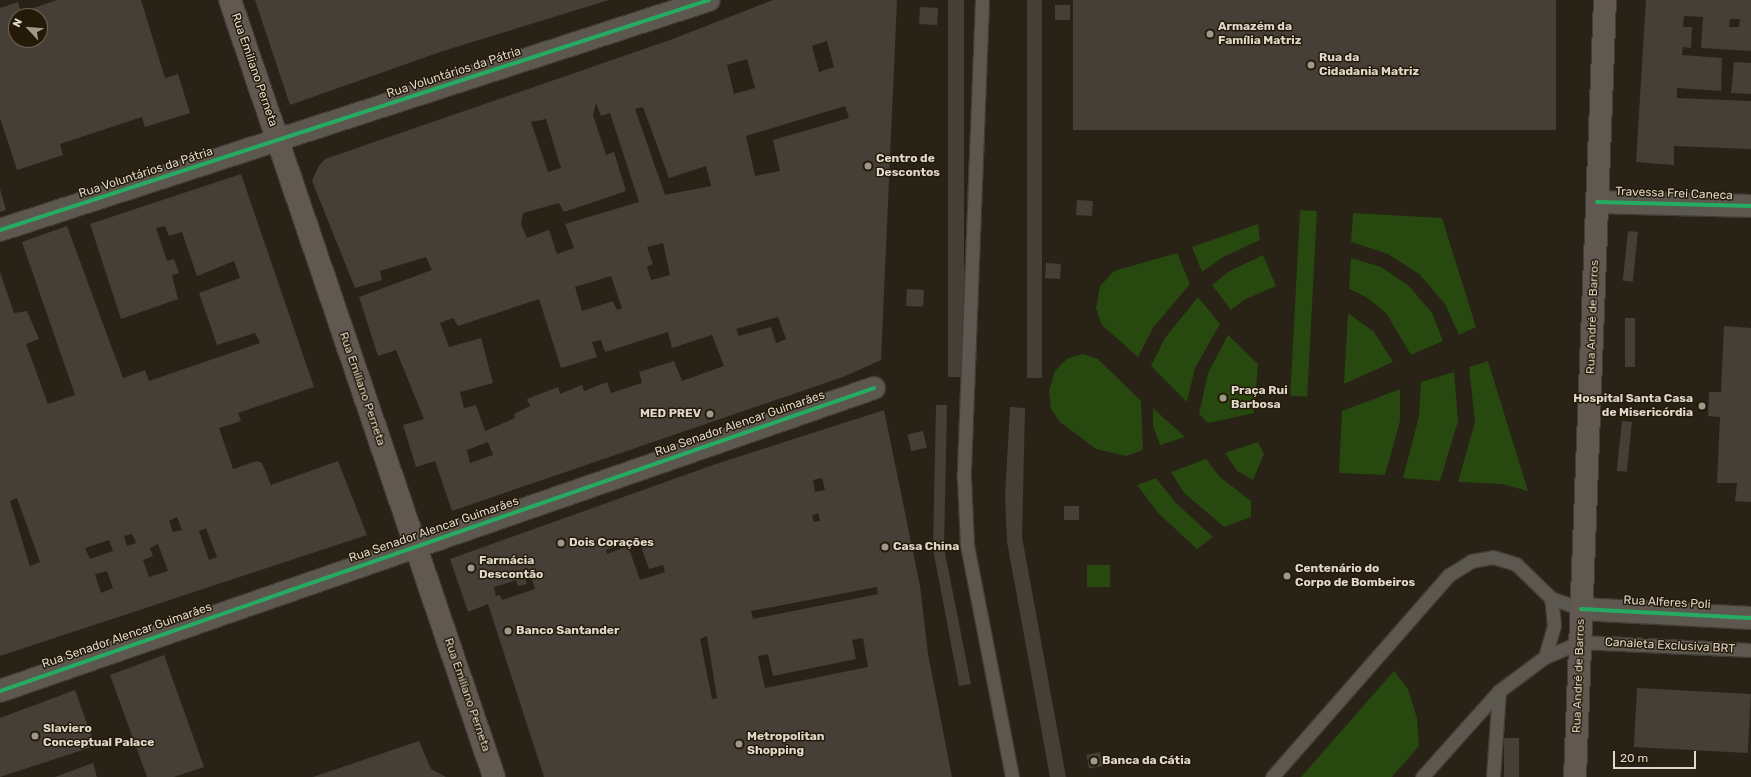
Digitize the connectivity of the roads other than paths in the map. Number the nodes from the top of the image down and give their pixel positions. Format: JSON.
{"nodes":[{"id":1,"x":230,"y":0,"type":"edge"},
{"id":2,"x":709,"y":0,"type":"edge"},
{"id":3,"x":982,"y":0,"type":"edge"},
{"id":4,"x":1605,"y":0,"type":"edge"},
{"id":5,"x":278,"y":142,"type":"junction"},
{"id":6,"x":1597,"y":202,"type":"junction"},
{"id":7,"x":1751,"y":206,"type":"edge"},
{"id":8,"x":0,"y":230,"type":"edge"},
{"id":9,"x":874,"y":388,"type":"dead end"},
{"id":10,"x":416,"y":546,"type":"junction"},
{"id":11,"x":1551,"y":598,"type":"junction"},
{"id":12,"x":1582,"y":609,"type":"junction"},
{"id":13,"x":1751,"y":618,"type":"edge"},
{"id":14,"x":1580,"y":642,"type":"junction"},
{"id":15,"x":1751,"y":650,"type":"edge"},
{"id":16,"x":1545,"y":657,"type":"junction"},
{"id":17,"x":0,"y":691,"type":"edge"},
{"id":18,"x":1499,"y":691,"type":"junction"},
{"id":19,"x":494,"y":777,"type":"edge"},
{"id":20,"x":1012,"y":777,"type":"edge"},
{"id":21,"x":1272,"y":777,"type":"edge"},
{"id":22,"x":1422,"y":777,"type":"edge"},
{"id":23,"x":1493,"y":777,"type":"edge"},
{"id":24,"x":1575,"y":777,"type":"edge"}],
"edges":[{"from":1,"to":5,"type":"main road","name":"Rua Emiliano Perneta"},
{"from":2,"to":5,"type":"street","name":"Rua Voluntários da Pátria"},
{"from":3,"to":20,"type":"lane"},
{"from":4,"to":6,"type":"main road","name":"Rua André de Barros"},
{"from":5,"to":8,"type":"street","name":"Rua Voluntários da Pátria"},
{"from":5,"to":10,"type":"main road","name":"Rua Emiliano Perneta"},
{"from":6,"to":7,"type":"street","name":"Travessa Frei Caneca"},
{"from":6,"to":12,"type":"main road","name":"Rua André de Barros"},
{"from":9,"to":10,"type":"street","name":"Rua Senador Alencar Guimarães"},
{"from":10,"to":17,"type":"street","name":"Rua Senador Alencar Guimarães"},
{"from":10,"to":19,"type":"main road","name":"Rua Emiliano Perneta"},
{"from":11,"to":12,"type":"lane"},
{"from":11,"to":16,"type":"lane"},
{"from":11,"to":21,"type":"lane"},
{"from":12,"to":13,"type":"street","name":"Rua Alferes Poli"},
{"from":12,"to":14,"type":"main road","name":"Rua André de Barros"},
{"from":14,"to":15,"type":"lane","name":"Canaleta Exclusiva BRT"},
{"from":14,"to":16,"type":"lane","name":"Canaleta Exclusiva BRT"},
{"from":14,"to":24,"type":"main road","name":"Rua André de Barros"},
{"from":16,"to":18,"type":"lane","name":"Canaleta Exclusiva BRT"},
{"from":18,"to":22,"type":"lane","name":"Canaleta Exclusiva BRT"},
{"from":18,"to":23,"type":"lane"}]}
